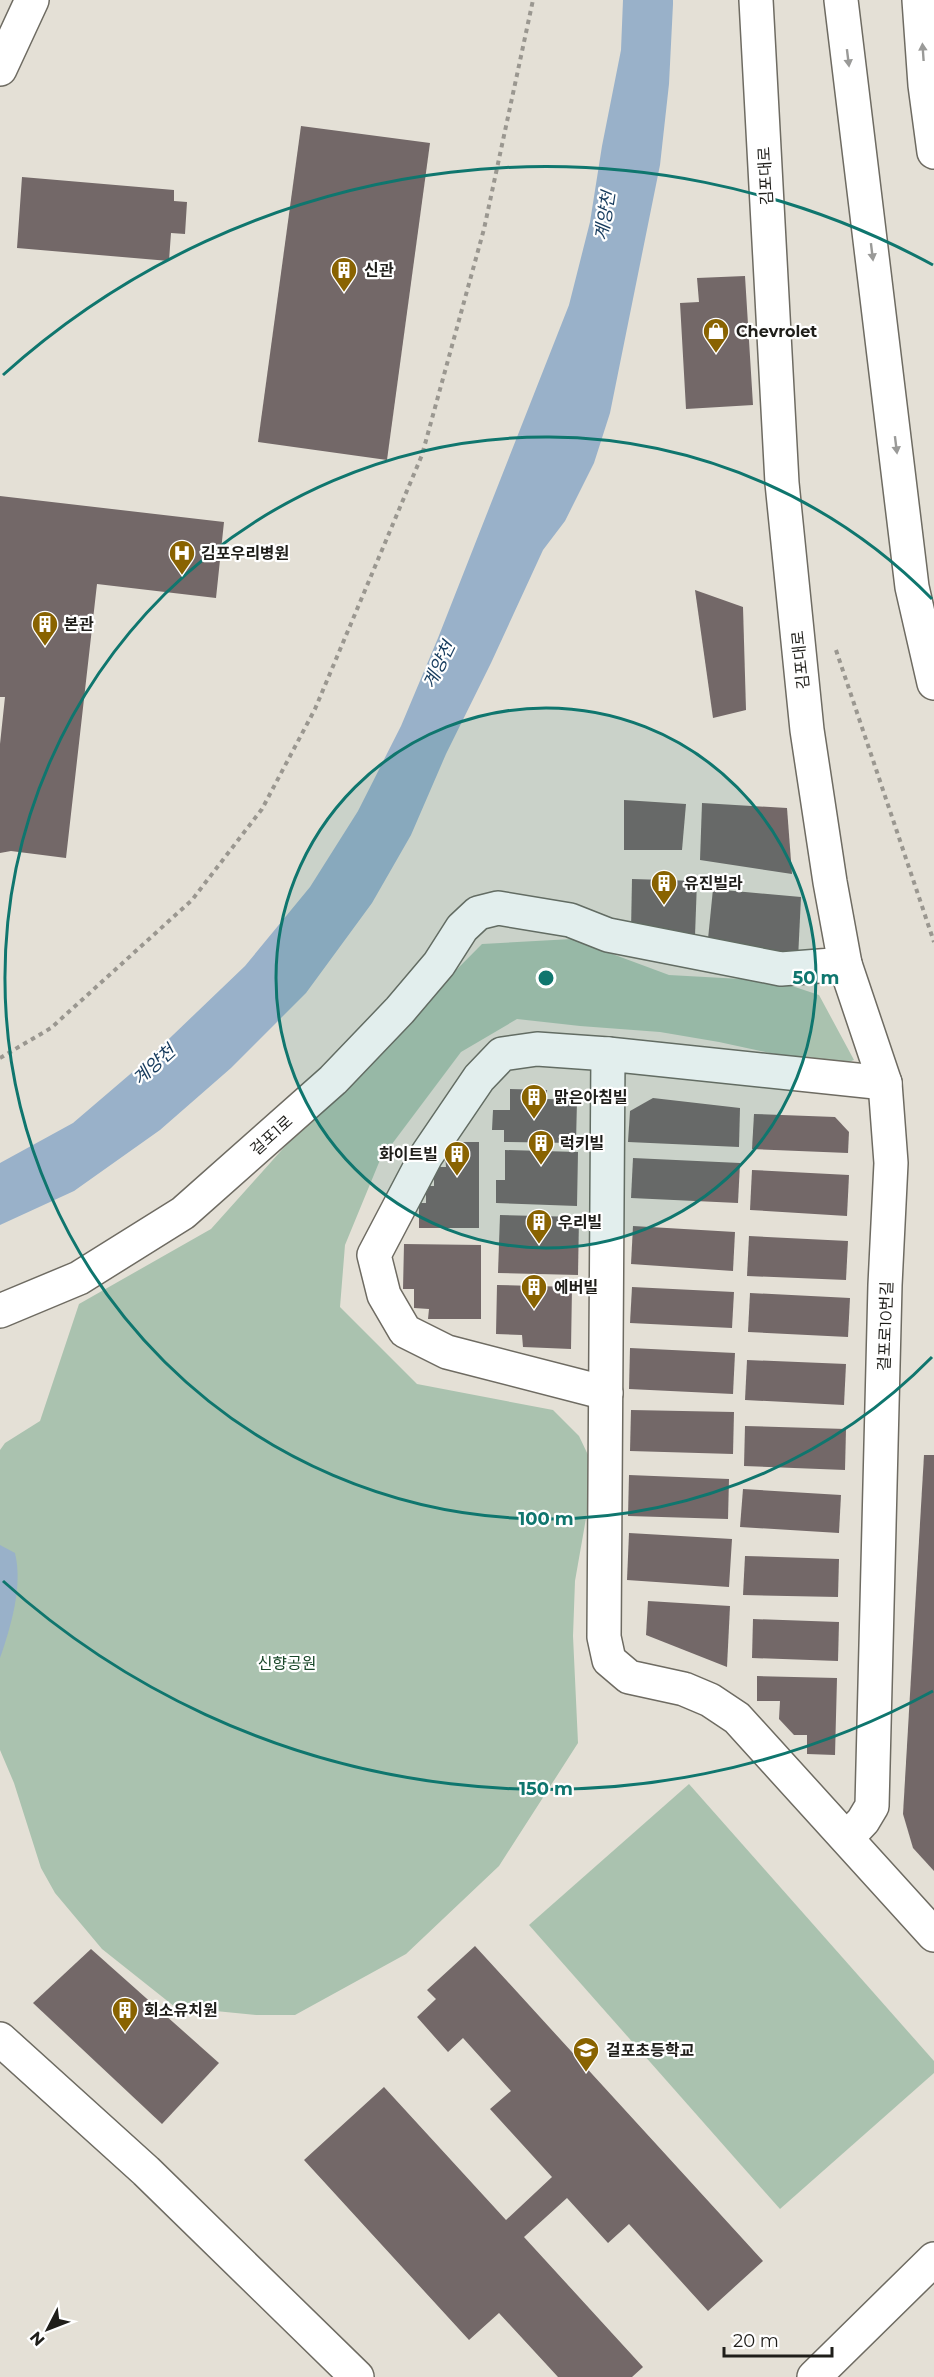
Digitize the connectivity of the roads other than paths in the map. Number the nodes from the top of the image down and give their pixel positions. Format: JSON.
{"nodes":[{"id":1,"x":32,"y":0,"type":"edge"},
{"id":2,"x":756,"y":0,"type":"edge"},
{"id":3,"x":841,"y":0,"type":"edge"},
{"id":4,"x":919,"y":0,"type":"edge"},
{"id":5,"x":0,"y":69,"type":"edge"},
{"id":6,"x":934,"y":152,"type":"edge"},
{"id":7,"x":934,"y":683,"type":"edge"},
{"id":8,"x":845,"y":964,"type":"junction"},
{"id":9,"x":608,"y":1054,"type":"junction"},
{"id":10,"x":885,"y":1083,"type":"junction"},
{"id":11,"x":0,"y":1311,"type":"edge"},
{"id":12,"x":606,"y":1393,"type":"junction"},
{"id":13,"x":847,"y":1838,"type":"junction"},
{"id":14,"x":934,"y":1935,"type":"edge"},
{"id":15,"x":0,"y":2039,"type":"edge"},
{"id":16,"x":934,"y":2259,"type":"edge"},
{"id":17,"x":357,"y":2377,"type":"edge"},
{"id":18,"x":814,"y":2377,"type":"edge"}],
"edges":[{"from":1,"to":5,"type":"street"},
{"from":2,"to":8,"type":"street","name":"김포대로"},
{"from":3,"to":7,"type":"street","one_way":true},
{"from":6,"to":4,"type":"street","one_way":true},
{"from":8,"to":10,"type":"street","name":"김포대로"},
{"from":8,"to":11,"type":"street","name":"걸포1로"},
{"from":9,"to":10,"type":"street"},
{"from":9,"to":12,"type":"street"},
{"from":9,"to":12,"type":"street"},
{"from":10,"to":13,"type":"street","name":"걸포로10번길"},
{"from":12,"to":13,"type":"street"},
{"from":13,"to":14,"type":"street"},
{"from":15,"to":17,"type":"street"},
{"from":16,"to":18,"type":"street"}]}
